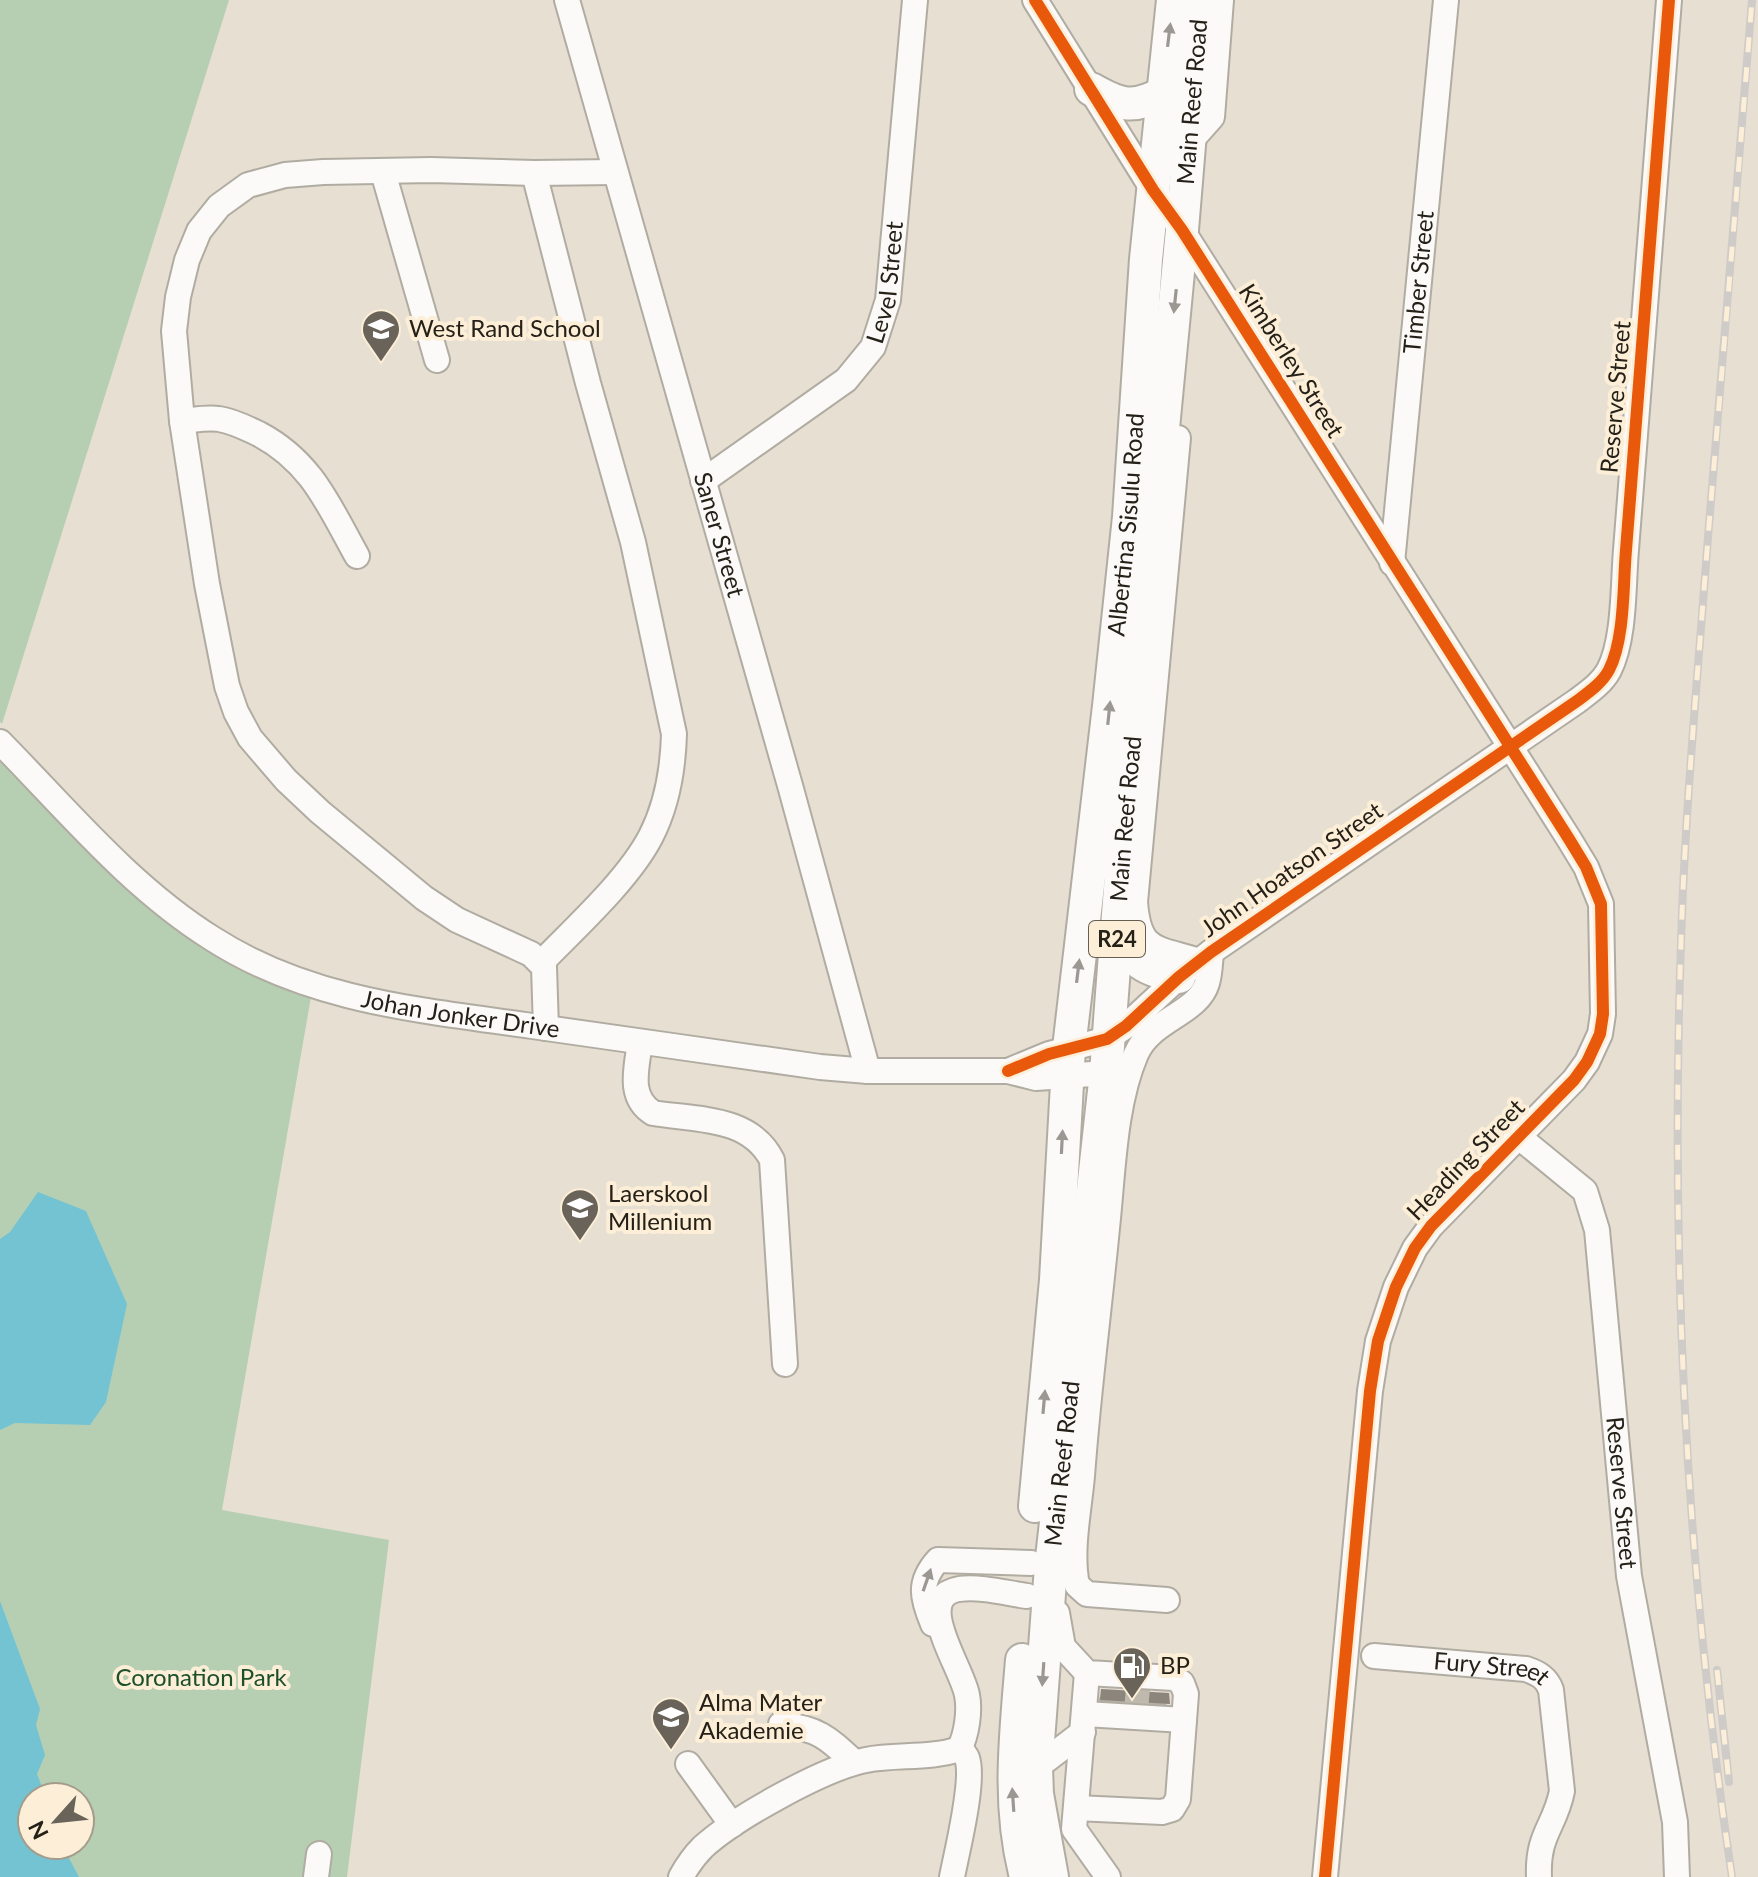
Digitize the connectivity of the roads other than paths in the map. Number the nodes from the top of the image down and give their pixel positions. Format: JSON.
{"nodes":[{"id":1,"x":567,"y":0,"type":"edge"},
{"id":2,"x":915,"y":0,"type":"edge"},
{"id":3,"x":1035,"y":0,"type":"edge"},
{"id":4,"x":1173,"y":0,"type":"edge"},
{"id":5,"x":1201,"y":0,"type":"edge"},
{"id":6,"x":1221,"y":0,"type":"edge"},
{"id":7,"x":1446,"y":0,"type":"edge"},
{"id":8,"x":1669,"y":0,"type":"edge"},
{"id":9,"x":1091,"y":89,"type":"junction"},
{"id":10,"x":1163,"y":93,"type":"junction"},
{"id":11,"x":1188,"y":144,"type":"junction"},
{"id":12,"x":383,"y":172,"type":"junction"},
{"id":13,"x":615,"y":172,"type":"junction"},
{"id":14,"x":534,"y":173,"type":"junction"},
{"id":15,"x":1153,"y":190,"type":"junction"},
{"id":16,"x":1182,"y":230,"type":"junction"},
{"id":17,"x":437,"y":360,"type":"dead end"},
{"id":18,"x":1168,"y":372,"type":"junction"},
{"id":19,"x":182,"y":421,"type":"junction"},
{"id":20,"x":703,"y":481,"type":"junction"},
{"id":21,"x":357,"y":556,"type":"dead end"},
{"id":22,"x":1392,"y":563,"type":"junction"},
{"id":23,"x":0,"y":742,"type":"edge"},
{"id":24,"x":1510,"y":747,"type":"junction"},
{"id":25,"x":1118,"y":931,"type":"junction"},
{"id":26,"x":542,"y":962,"type":"junction"},
{"id":27,"x":1196,"y":963,"type":"junction"},
{"id":28,"x":546,"y":1028,"type":"junction"},
{"id":29,"x":1107,"y":1039,"type":"junction"},
{"id":30,"x":640,"y":1042,"type":"junction"},
{"id":31,"x":1068,"y":1062,"type":"junction"},
{"id":32,"x":868,"y":1071,"type":"junction"},
{"id":33,"x":1106,"y":1073,"type":"junction"},
{"id":34,"x":1519,"y":1137,"type":"junction"},
{"id":35,"x":785,"y":1364,"type":"dead end"},
{"id":36,"x":1041,"y":1565,"type":"junction"},
{"id":37,"x":1027,"y":1596,"type":"junction"},
{"id":38,"x":1167,"y":1600,"type":"dead end"},
{"id":39,"x":950,"y":1650,"type":"junction"},
{"id":40,"x":1374,"y":1656,"type":"dead end"},
{"id":41,"x":1087,"y":1673,"type":"junction"},
{"id":42,"x":1137,"y":1698,"type":"junction"},
{"id":43,"x":1184,"y":1720,"type":"junction"},
{"id":44,"x":1084,"y":1723,"type":"junction"},
{"id":45,"x":781,"y":1724,"type":"dead end"},
{"id":46,"x":960,"y":1747,"type":"junction"},
{"id":47,"x":854,"y":1762,"type":"junction"},
{"id":48,"x":688,"y":1764,"type":"dead end"},
{"id":49,"x":1036,"y":1768,"type":"junction"},
{"id":50,"x":1076,"y":1808,"type":"junction"},
{"id":51,"x":732,"y":1825,"type":"junction"},
{"id":52,"x":681,"y":1877,"type":"edge"},
{"id":53,"x":952,"y":1877,"type":"edge"},
{"id":54,"x":1026,"y":1877,"type":"edge"},
{"id":55,"x":1052,"y":1877,"type":"edge"},
{"id":56,"x":1108,"y":1877,"type":"edge"},
{"id":57,"x":1325,"y":1877,"type":"edge"},
{"id":58,"x":1539,"y":1877,"type":"edge"},
{"id":59,"x":1677,"y":1877,"type":"edge"}],
"edges":[{"from":1,"to":13,"type":"street","name":"Saner Street"},
{"from":2,"to":20,"type":"street","name":"Level Street"},
{"from":3,"to":9,"type":"street","name":"Kimberley Street"},
{"from":10,"to":4,"type":"main road","name":"Albertina Sisulu Road","number":"R24","one_way":true},
{"from":5,"to":11,"type":"main road","name":"Main Reef Road","number":"R24"},
{"from":6,"to":11,"type":"street"},
{"from":7,"to":22,"type":"street","name":"Timber Street"},
{"from":8,"to":24,"type":"street","name":"Reserve Street"},
{"from":9,"to":10,"type":"main road"},
{"from":9,"to":15,"type":"street","name":"Kimberley Street"},
{"from":10,"to":15,"type":"main road","name":"Albertina Sisulu Road","number":"R24"},
{"from":11,"to":16,"type":"main road","name":"Main Reef Road","number":"R24"},
{"from":12,"to":14,"type":"street"},
{"from":12,"to":17,"type":"street"},
{"from":12,"to":19,"type":"street"},
{"from":13,"to":14,"type":"street"},
{"from":13,"to":20,"type":"street","name":"Saner Street"},
{"from":14,"to":26,"type":"street"},
{"from":15,"to":16,"type":"street","name":"Kimberley Street"},
{"from":31,"to":15,"type":"main road","name":"Albertina Sisulu Road","number":"R24","one_way":true},
{"from":16,"to":18,"type":"main road","name":"Main Reef Road","number":"R24","one_way":true},
{"from":16,"to":22,"type":"street","name":"Kimberley Street"},
{"from":18,"to":25,"type":"main road","name":"Main Reef Road","number":"R24"},
{"from":18,"to":27,"type":"street"},
{"from":19,"to":21,"type":"street"},
{"from":19,"to":26,"type":"street"},
{"from":20,"to":32,"type":"street","name":"Saner Street"},
{"from":22,"to":24,"type":"street","name":"Kimberley Street"},
{"from":23,"to":28,"type":"street","name":"Johan Jonker Drive"},
{"from":24,"to":27,"type":"street","name":"John Hoatson Street"},
{"from":24,"to":34,"type":"street","name":"Heading Street"},
{"from":25,"to":27,"type":"main road"},
{"from":25,"to":29,"type":"main road","name":"Main Reef Road","number":"R24"},
{"from":26,"to":28,"type":"street"},
{"from":27,"to":29,"type":"street","name":"John Hoatson Street"},
{"from":27,"to":38,"type":"street"},
{"from":28,"to":30,"type":"street","name":"Johan Jonker Drive"},
{"from":29,"to":31,"type":"street","name":"Johan Jonker Drive"},
{"from":29,"to":33,"type":"main road","name":"Main Reef Road","number":"R24"},
{"from":30,"to":32,"type":"street","name":"Johan Jonker Drive"},
{"from":30,"to":35,"type":"street"},
{"from":31,"to":32,"type":"street","name":"Johan Jonker Drive"},
{"from":31,"to":33,"type":"street","name":"Johan Jonker Drive"},
{"from":36,"to":31,"type":"main road","name":"Main Reef Road","number":"R24","one_way":true},
{"from":33,"to":36,"type":"main road","name":"Main Reef Road","number":"R24"},
{"from":34,"to":57,"type":"street","name":"Heading Street"},
{"from":34,"to":59,"type":"street","name":"Reserve Street"},
{"from":36,"to":37,"type":"main road","name":"Main Reef Road","number":"R24"},
{"from":39,"to":36,"type":"street","one_way":true},
{"from":36,"to":41,"type":"street"},
{"from":36,"to":49,"type":"main road","name":"Main Reef Road","number":"R24","one_way":true},
{"from":37,"to":39,"type":"street"},
{"from":54,"to":37,"type":"main road","name":"Main Reef Road","number":"R24","one_way":true},
{"from":39,"to":46,"type":"street"},
{"from":40,"to":58,"type":"street","name":"Fury Street"},
{"from":41,"to":42,"type":"street"},
{"from":41,"to":44,"type":"street"},
{"from":42,"to":43,"type":"street"},
{"from":42,"to":43,"type":"street"},
{"from":42,"to":44,"type":"street"},
{"from":43,"to":50,"type":"street"},
{"from":44,"to":49,"type":"street"},
{"from":44,"to":50,"type":"street"},
{"from":45,"to":47,"type":"street"},
{"from":46,"to":47,"type":"street"},
{"from":46,"to":53,"type":"street"},
{"from":47,"to":51,"type":"street"},
{"from":48,"to":51,"type":"street"},
{"from":49,"to":55,"type":"main road","name":"Main Reef Road","number":"R24"},
{"from":50,"to":56,"type":"street"},
{"from":51,"to":52,"type":"street"}]}
